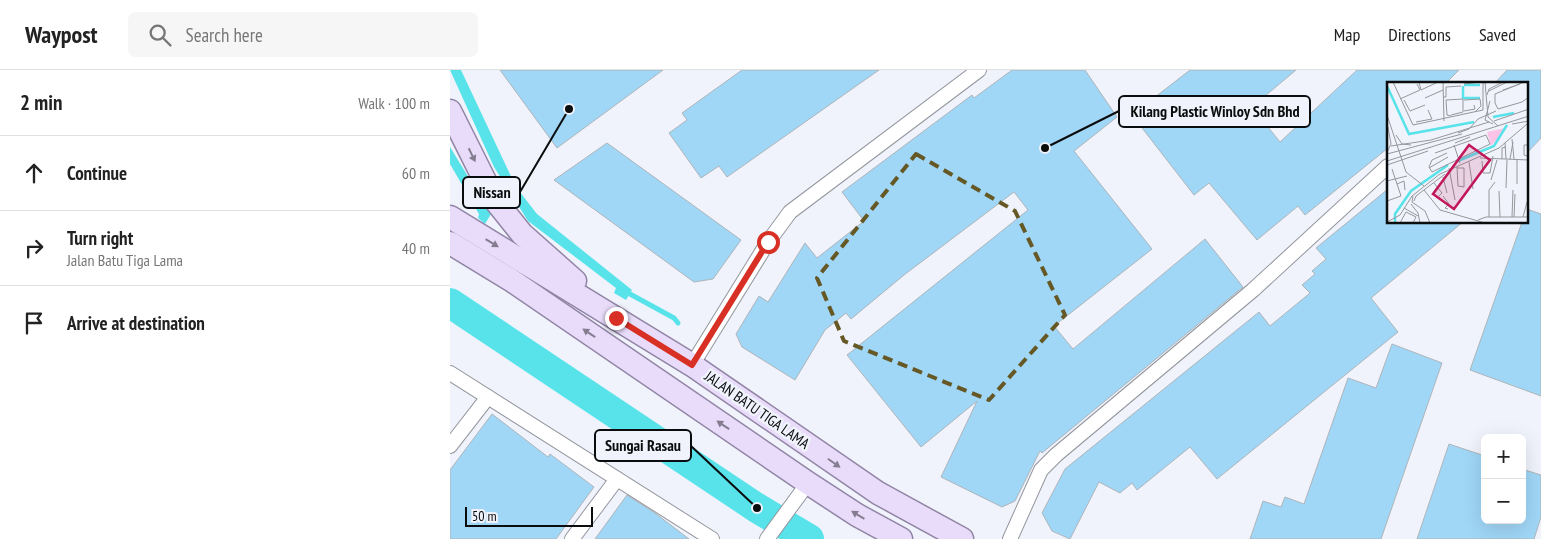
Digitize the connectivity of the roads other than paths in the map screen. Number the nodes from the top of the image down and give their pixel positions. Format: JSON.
{"nodes":[{"id":1,"x":979,"y":70,"type":"edge"},
{"id":2,"x":450,"y":111,"type":"edge"},
{"id":3,"x":1387,"y":167,"type":"edge"},
{"id":4,"x":450,"y":218,"type":"edge"},
{"id":5,"x":450,"y":243,"type":"edge"},
{"id":6,"x":616,"y":318,"type":"junction"},
{"id":7,"x":692,"y":365,"type":"junction"},
{"id":8,"x":450,"y":373,"type":"edge"},
{"id":9,"x":488,"y":397,"type":"junction"},
{"id":10,"x":450,"y":446,"type":"edge"},
{"id":11,"x":617,"y":479,"type":"junction"},
{"id":12,"x":808,"y":483,"type":"junction"},
{"id":13,"x":572,"y":539,"type":"edge"},
{"id":14,"x":712,"y":539,"type":"edge"},
{"id":15,"x":767,"y":539,"type":"edge"},
{"id":16,"x":901,"y":539,"type":"edge"},
{"id":17,"x":962,"y":539,"type":"edge"},
{"id":18,"x":1011,"y":539,"type":"edge"}],
"edges":[{"from":1,"to":7,"type":"street"},
{"from":2,"to":6,"type":"main road","one_way":true},
{"from":3,"to":18,"type":"street"},
{"from":4,"to":6,"type":"main road","name":"JALAN BATU TIGA LAMA","one_way":true},
{"from":12,"to":5,"type":"main road","name":"JALAN BATU TIGA LAMA","one_way":true},
{"from":6,"to":7,"type":"main road","name":"JALAN BATU TIGA LAMA"},
{"from":7,"to":17,"type":"main road","name":"JALAN BATU TIGA LAMA","one_way":true},
{"from":8,"to":9,"type":"street"},
{"from":9,"to":10,"type":"street"},
{"from":9,"to":11,"type":"street"},
{"from":11,"to":13,"type":"street"},
{"from":11,"to":14,"type":"street"},
{"from":12,"to":15,"type":"street"},
{"from":16,"to":12,"type":"main road","name":"JALAN BATU TIGA LAMA","one_way":true}]}
